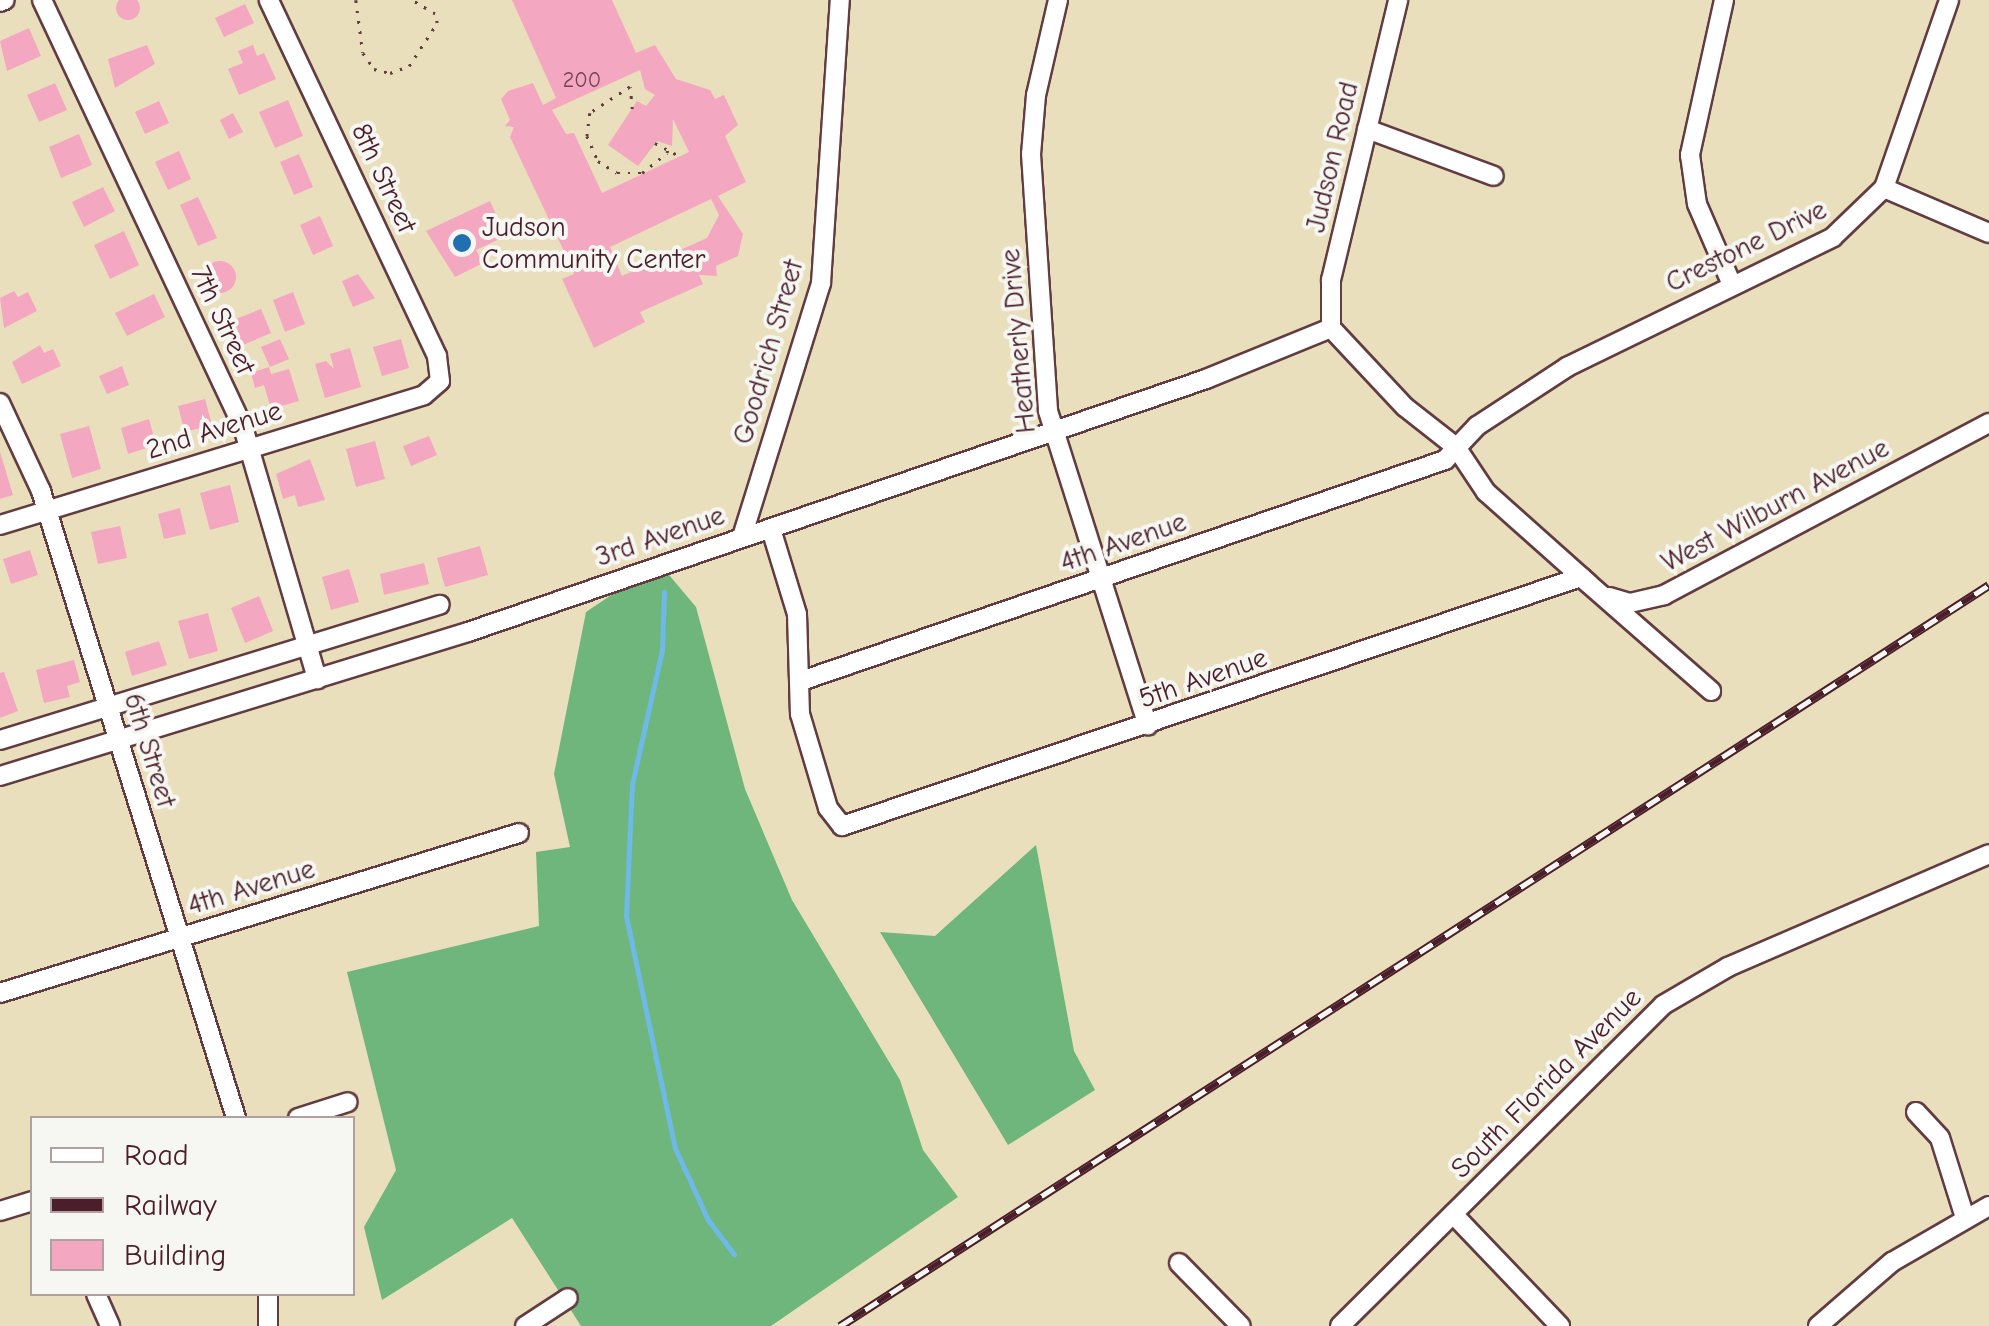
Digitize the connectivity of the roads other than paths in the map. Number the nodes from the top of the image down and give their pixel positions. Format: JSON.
{"nodes":[{"id":1,"x":42,"y":0,"type":"edge"},
{"id":2,"x":269,"y":0,"type":"edge"},
{"id":3,"x":840,"y":0,"type":"edge"},
{"id":4,"x":1058,"y":0,"type":"edge"},
{"id":5,"x":1398,"y":0,"type":"edge"},
{"id":6,"x":1724,"y":0,"type":"edge"},
{"id":7,"x":1949,"y":0,"type":"edge"},
{"id":8,"x":1367,"y":130,"type":"junction"},
{"id":9,"x":1494,"y":176,"type":"dead end"},
{"id":10,"x":1884,"y":188,"type":"junction"},
{"id":11,"x":1989,"y":233,"type":"edge"},
{"id":12,"x":1732,"y":286,"type":"junction"},
{"id":13,"x":1332,"y":328,"type":"junction"},
{"id":14,"x":440,"y":381,"type":"joint"},
{"id":15,"x":0,"y":403,"type":"edge"},
{"id":16,"x":1989,"y":423,"type":"edge"},
{"id":17,"x":1052,"y":431,"type":"junction"},
{"id":18,"x":1456,"y":446,"type":"junction"},
{"id":19,"x":248,"y":449,"type":"junction"},
{"id":20,"x":47,"y":510,"type":"junction"},
{"id":21,"x":0,"y":525,"type":"edge"},
{"id":22,"x":772,"y":528,"type":"junction"},
{"id":23,"x":742,"y":536,"type":"junction"},
{"id":24,"x":1580,"y":577,"type":"junction"},
{"id":25,"x":1099,"y":579,"type":"junction"},
{"id":26,"x":440,"y":605,"type":"dead end"},
{"id":27,"x":306,"y":647,"type":"junction"},
{"id":28,"x":317,"y":679,"type":"junction"},
{"id":29,"x":801,"y":681,"type":"junction"},
{"id":30,"x":1711,"y":691,"type":"dead end"},
{"id":31,"x":108,"y":707,"type":"junction"},
{"id":32,"x":1148,"y":726,"type":"junction"},
{"id":33,"x":0,"y":740,"type":"edge"},
{"id":34,"x":118,"y":740,"type":"junction"},
{"id":35,"x":0,"y":776,"type":"edge"},
{"id":36,"x":519,"y":834,"type":"dead end"},
{"id":37,"x":1989,"y":854,"type":"edge"},
{"id":38,"x":180,"y":937,"type":"junction"},
{"id":39,"x":0,"y":993,"type":"edge"},
{"id":40,"x":348,"y":1102,"type":"dead end"},
{"id":41,"x":1916,"y":1112,"type":"dead end"},
{"id":42,"x":235,"y":1116,"type":"edge"},
{"id":43,"x":304,"y":1116,"type":"edge"},
{"id":44,"x":30,"y":1202,"type":"edge"},
{"id":45,"x":1989,"y":1206,"type":"edge"},
{"id":46,"x":0,"y":1211,"type":"edge"},
{"id":47,"x":1453,"y":1214,"type":"junction"},
{"id":48,"x":1966,"y":1218,"type":"junction"},
{"id":49,"x":1179,"y":1263,"type":"dead end"},
{"id":50,"x":97,"y":1296,"type":"edge"},
{"id":51,"x":268,"y":1296,"type":"edge"},
{"id":52,"x":568,"y":1298,"type":"dead end"},
{"id":53,"x":110,"y":1326,"type":"edge"},
{"id":54,"x":268,"y":1326,"type":"edge"},
{"id":55,"x":526,"y":1326,"type":"edge"},
{"id":56,"x":1241,"y":1326,"type":"edge"},
{"id":57,"x":1340,"y":1326,"type":"edge"},
{"id":58,"x":1560,"y":1326,"type":"edge"},
{"id":59,"x":1818,"y":1326,"type":"edge"}],
"edges":[{"from":1,"to":19,"type":"street","name":"7th Street"},
{"from":2,"to":14,"type":"street","name":"8th Street"},
{"from":3,"to":23,"type":"street","name":"Goodrich Street"},
{"from":4,"to":17,"type":"street","name":"Heatherly Drive"},
{"from":5,"to":8,"type":"street","name":"Judson Road"},
{"from":6,"to":12,"type":"street"},
{"from":7,"to":10,"type":"street","name":"Crestone Drive"},
{"from":8,"to":9,"type":"street"},
{"from":8,"to":13,"type":"street","name":"Judson Road"},
{"from":10,"to":11,"type":"street"},
{"from":10,"to":12,"type":"street","name":"Crestone Drive"},
{"from":12,"to":18,"type":"street","name":"Crestone Drive"},
{"from":13,"to":17,"type":"street","name":"3rd Avenue"},
{"from":13,"to":18,"type":"street","name":"West Wilburn Avenue"},
{"from":14,"to":19,"type":"street","name":"2nd Avenue"},
{"from":15,"to":20,"type":"street","name":"6th Street"},
{"from":16,"to":24,"type":"street","name":"West Wilburn Avenue"},
{"from":17,"to":22,"type":"street","name":"3rd Avenue"},
{"from":17,"to":25,"type":"street","name":"Heatherly Drive"},
{"from":18,"to":24,"type":"street","name":"West Wilburn Avenue"},
{"from":18,"to":25,"type":"street","name":"4th Avenue"},
{"from":19,"to":20,"type":"street","name":"2nd Avenue"},
{"from":19,"to":27,"type":"street","name":"7th Street"},
{"from":20,"to":21,"type":"street","name":"2nd Avenue"},
{"from":20,"to":31,"type":"street","name":"6th Street"},
{"from":22,"to":23,"type":"street","name":"3rd Avenue"},
{"from":22,"to":29,"type":"street"},
{"from":23,"to":28,"type":"street","name":"3rd Avenue"},
{"from":24,"to":30,"type":"street"},
{"from":24,"to":32,"type":"street","name":"5th Avenue"},
{"from":25,"to":29,"type":"street","name":"4th Avenue"},
{"from":25,"to":32,"type":"street","name":"Heatherly Drive"},
{"from":26,"to":27,"type":"street"},
{"from":27,"to":28,"type":"street","name":"7th Street"},
{"from":27,"to":31,"type":"street"},
{"from":28,"to":34,"type":"street","name":"3rd Avenue"},
{"from":29,"to":32,"type":"street","name":"5th Avenue"},
{"from":31,"to":33,"type":"street"},
{"from":31,"to":34,"type":"street","name":"6th Street"},
{"from":34,"to":35,"type":"street","name":"3rd Avenue"},
{"from":34,"to":38,"type":"street","name":"6th Street"},
{"from":36,"to":38,"type":"street","name":"4th Avenue"},
{"from":37,"to":47,"type":"street","name":"South Florida Avenue"},
{"from":38,"to":39,"type":"street","name":"4th Avenue"},
{"from":38,"to":42,"type":"street","name":"6th Street"},
{"from":40,"to":43,"type":"street"},
{"from":41,"to":48,"type":"street"},
{"from":44,"to":46,"type":"street"},
{"from":45,"to":48,"type":"street"},
{"from":47,"to":57,"type":"street","name":"South Florida Avenue"},
{"from":47,"to":58,"type":"street"},
{"from":48,"to":59,"type":"street"},
{"from":49,"to":56,"type":"street"},
{"from":50,"to":53,"type":"street"},
{"from":51,"to":54,"type":"street"},
{"from":52,"to":55,"type":"street"}]}
